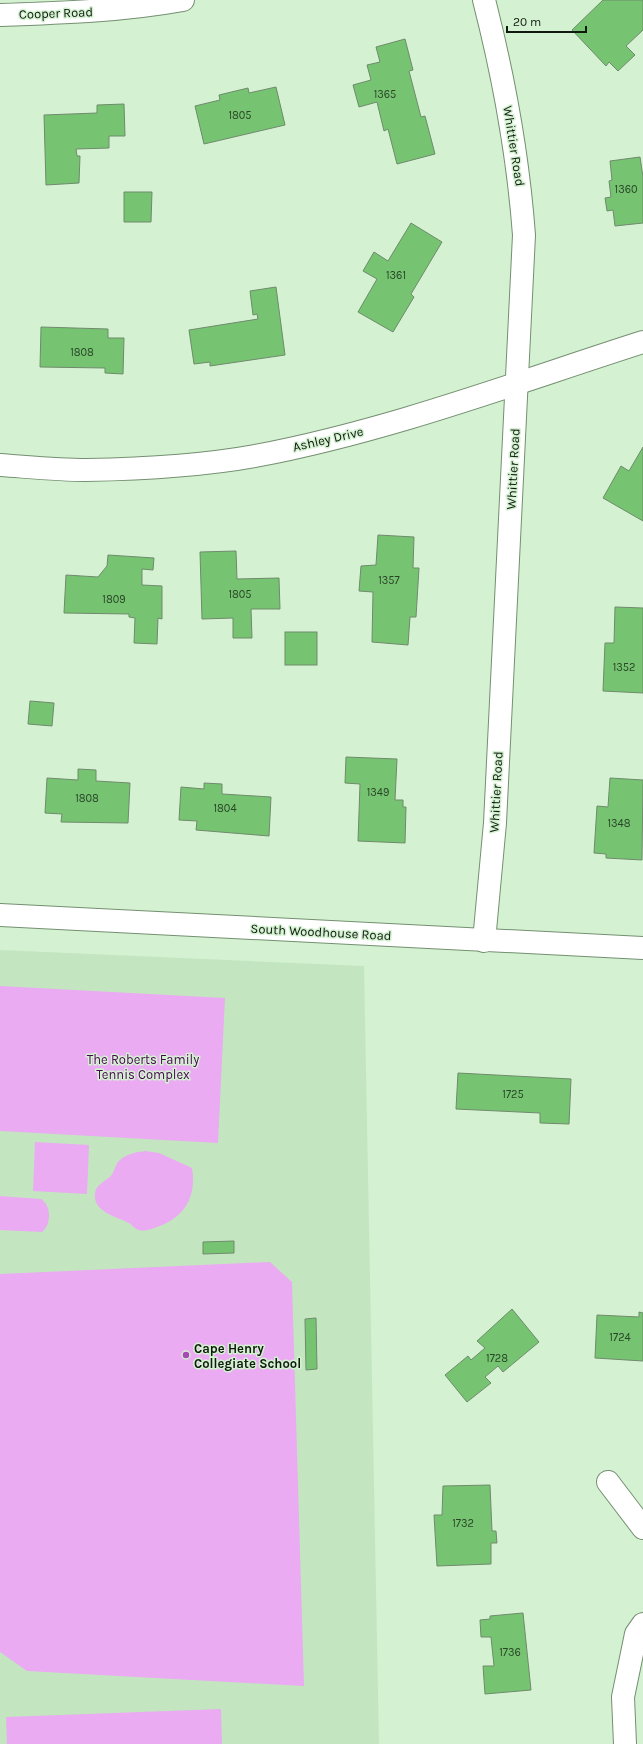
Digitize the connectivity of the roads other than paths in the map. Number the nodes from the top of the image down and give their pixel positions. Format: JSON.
{"nodes":[{"id":1,"x":183,"y":0,"type":"edge"},
{"id":2,"x":484,"y":0,"type":"edge"},
{"id":3,"x":0,"y":15,"type":"edge"},
{"id":4,"x":643,"y":342,"type":"edge"},
{"id":5,"x":518,"y":382,"type":"junction"},
{"id":6,"x":0,"y":465,"type":"edge"},
{"id":7,"x":0,"y":914,"type":"edge"},
{"id":8,"x":484,"y":941,"type":"junction"},
{"id":9,"x":643,"y":948,"type":"edge"},
{"id":10,"x":608,"y":1482,"type":"dead end"},
{"id":11,"x":643,"y":1528,"type":"edge"},
{"id":12,"x":643,"y":1624,"type":"edge"},
{"id":13,"x":625,"y":1744,"type":"edge"}],
"edges":[{"from":1,"to":3,"type":"street","name":"Cooper Road"},
{"from":2,"to":5,"type":"street","name":"Whittier Road"},
{"from":4,"to":5,"type":"street","name":"Ashley Drive"},
{"from":5,"to":6,"type":"street","name":"Ashley Drive"},
{"from":5,"to":8,"type":"street","name":"Whittier Road"},
{"from":7,"to":8,"type":"street","name":"South Woodhouse Road"},
{"from":8,"to":9,"type":"street","name":"South Woodhouse Road"},
{"from":10,"to":11,"type":"street"},
{"from":12,"to":13,"type":"street"}]}
